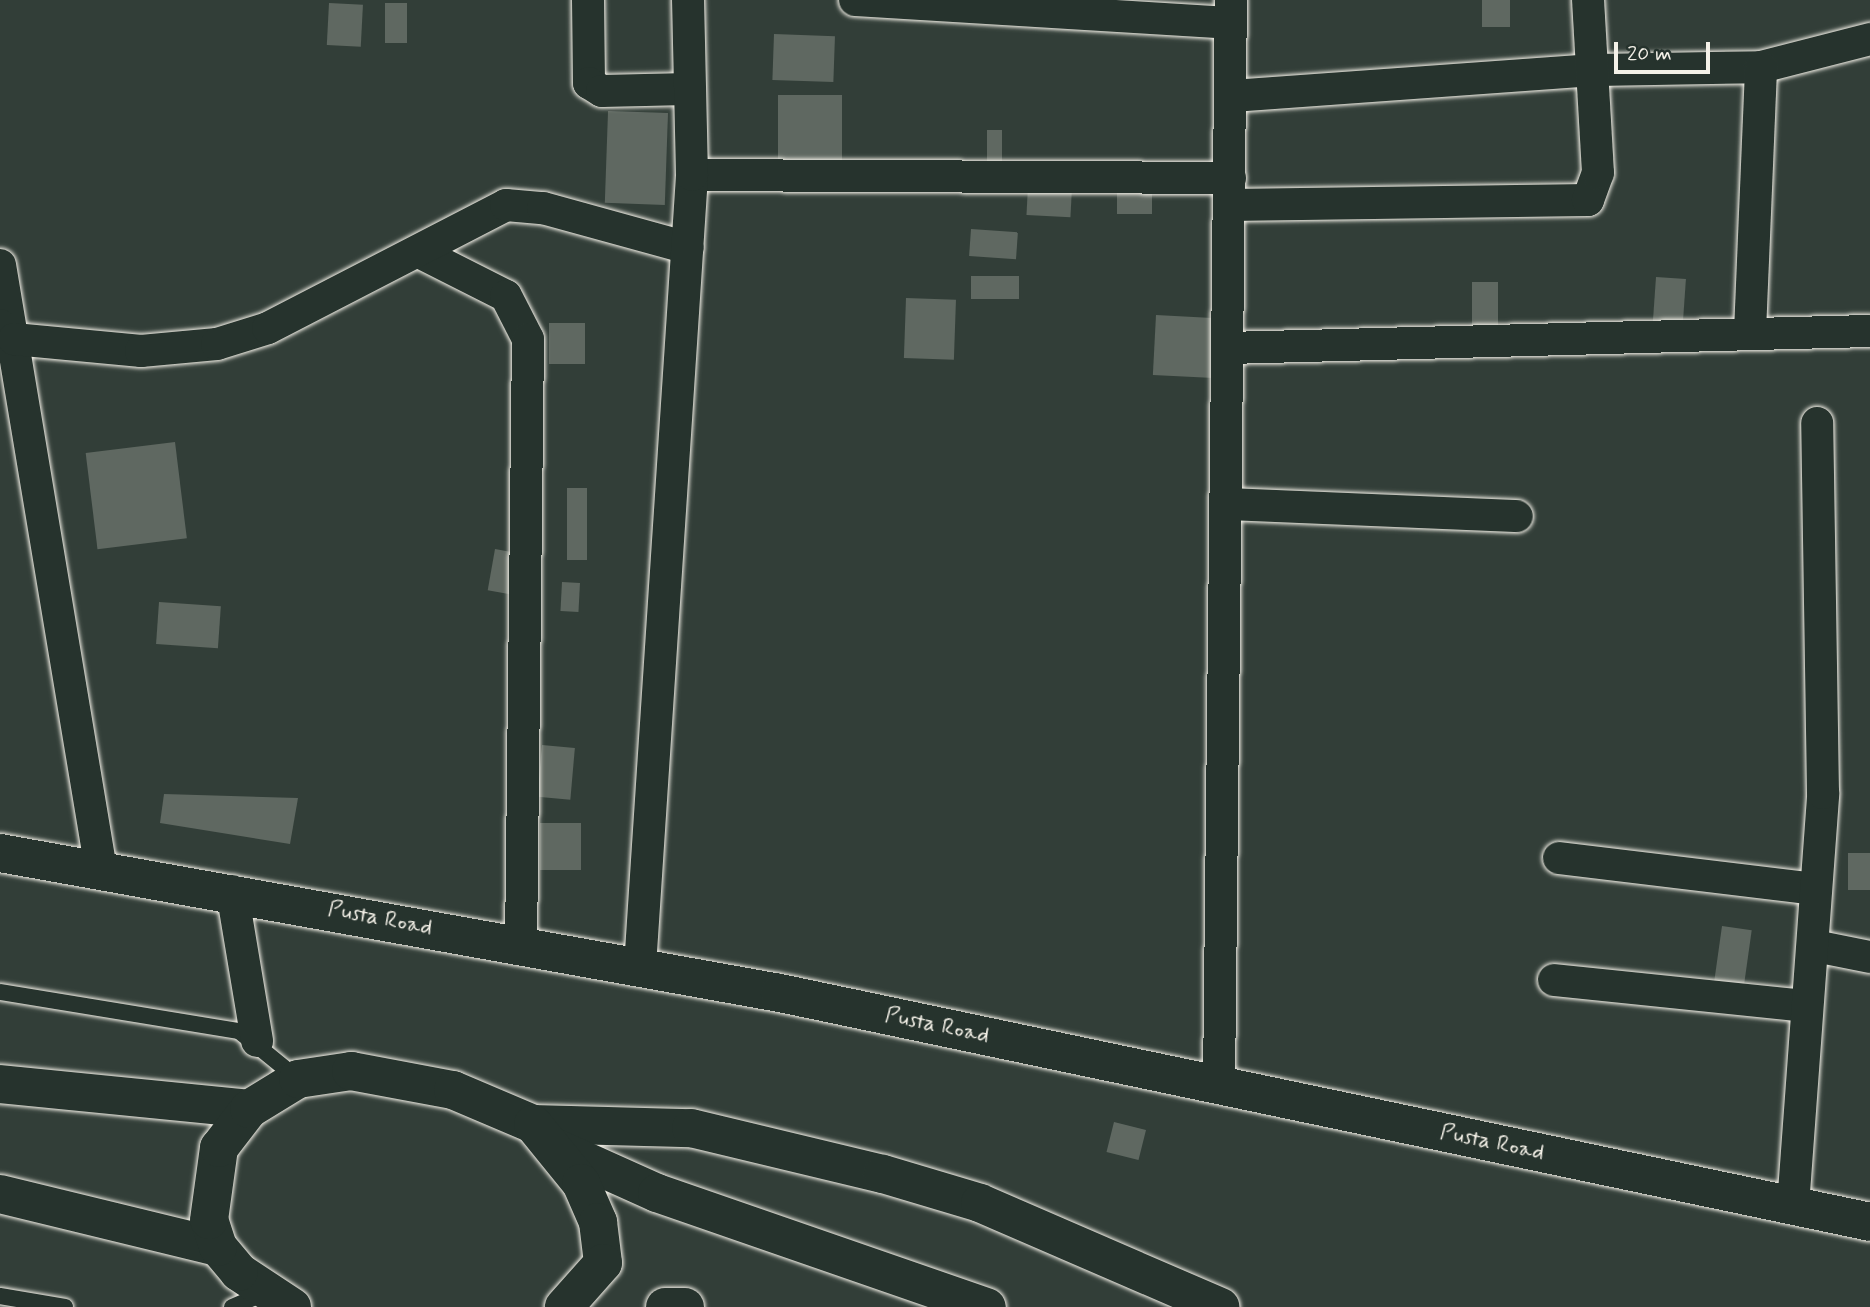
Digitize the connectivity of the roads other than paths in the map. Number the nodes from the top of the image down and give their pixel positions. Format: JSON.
{"nodes":[{"id":1,"x":588,"y":0,"type":"edge"},
{"id":2,"x":688,"y":0,"type":"edge"},
{"id":3,"x":855,"y":0,"type":"edge"},
{"id":4,"x":1588,"y":0,"type":"edge"},
{"id":5,"x":1230,"y":11,"type":"edge"},
{"id":6,"x":1870,"y":39,"type":"edge"},
{"id":7,"x":1760,"y":67,"type":"junction"},
{"id":8,"x":1597,"y":70,"type":"junction"},
{"id":9,"x":688,"y":89,"type":"junction"},
{"id":10,"x":1232,"y":96,"type":"junction"},
{"id":11,"x":692,"y":175,"type":"junction"},
{"id":12,"x":1230,"y":191,"type":"junction"},
{"id":13,"x":688,"y":248,"type":"junction"},
{"id":14,"x":419,"y":252,"type":"junction"},
{"id":15,"x":0,"y":265,"type":"edge"},
{"id":16,"x":1870,"y":331,"type":"edge"},
{"id":17,"x":7,"y":332,"type":"edge"},
{"id":18,"x":1749,"y":332,"type":"junction"},
{"id":19,"x":1228,"y":348,"type":"junction"},
{"id":20,"x":1817,"y":423,"type":"dead end"},
{"id":21,"x":1226,"y":504,"type":"junction"},
{"id":22,"x":1517,"y":516,"type":"dead end"},
{"id":23,"x":0,"y":853,"type":"edge"},
{"id":24,"x":1559,"y":858,"type":"dead end"},
{"id":25,"x":101,"y":870,"type":"junction"},
{"id":26,"x":1815,"y":889,"type":"junction"},
{"id":27,"x":232,"y":891,"type":"junction"},
{"id":28,"x":521,"y":945,"type":"junction"},
{"id":29,"x":1815,"y":946,"type":"junction"},
{"id":30,"x":1870,"y":957,"type":"edge"},
{"id":31,"x":640,"y":967,"type":"junction"},
{"id":32,"x":1554,"y":980,"type":"dead end"},
{"id":33,"x":0,"y":992,"type":"edge"},
{"id":34,"x":1807,"y":1006,"type":"junction"},
{"id":35,"x":257,"y":1041,"type":"junction"},
{"id":36,"x":298,"y":1079,"type":"junction"},
{"id":37,"x":0,"y":1084,"type":"edge"},
{"id":38,"x":1219,"y":1086,"type":"junction"},
{"id":39,"x":249,"y":1109,"type":"junction"},
{"id":40,"x":542,"y":1134,"type":"junction"},
{"id":41,"x":0,"y":1194,"type":"edge"},
{"id":42,"x":1793,"y":1206,"type":"junction"},
{"id":43,"x":1870,"y":1222,"type":"edge"},
{"id":44,"x":218,"y":1247,"type":"junction"},
{"id":45,"x":0,"y":1296,"type":"edge"},
{"id":46,"x":279,"y":1300,"type":"edge"},
{"id":47,"x":65,"y":1307,"type":"edge"},
{"id":48,"x":232,"y":1307,"type":"edge"},
{"id":49,"x":564,"y":1307,"type":"edge"},
{"id":50,"x":665,"y":1307,"type":"edge"},
{"id":51,"x":685,"y":1307,"type":"edge"},
{"id":52,"x":987,"y":1307,"type":"edge"},
{"id":53,"x":1220,"y":1307,"type":"edge"}],
"edges":[{"from":1,"to":9,"type":"street"},
{"from":2,"to":9,"type":"street"},
{"from":3,"to":5,"type":"street"},
{"from":4,"to":8,"type":"street"},
{"from":5,"to":10,"type":"street"},
{"from":6,"to":7,"type":"street"},
{"from":7,"to":8,"type":"street"},
{"from":7,"to":18,"type":"street"},
{"from":8,"to":10,"type":"street"},
{"from":8,"to":12,"type":"street"},
{"from":9,"to":11,"type":"street"},
{"from":10,"to":12,"type":"street"},
{"from":11,"to":12,"type":"street"},
{"from":11,"to":13,"type":"street"},
{"from":12,"to":19,"type":"street"},
{"from":13,"to":14,"type":"street"},
{"from":13,"to":31,"type":"street"},
{"from":14,"to":17,"type":"street"},
{"from":14,"to":28,"type":"street"},
{"from":15,"to":17,"type":"street"},
{"from":16,"to":18,"type":"street"},
{"from":17,"to":25,"type":"street"},
{"from":18,"to":19,"type":"street"},
{"from":19,"to":21,"type":"street"},
{"from":20,"to":26,"type":"street"},
{"from":21,"to":22,"type":"street"},
{"from":21,"to":38,"type":"street"},
{"from":23,"to":25,"type":"street","name":"Pusta Road"},
{"from":24,"to":26,"type":"street"},
{"from":25,"to":27,"type":"street","name":"Pusta Road"},
{"from":26,"to":29,"type":"street"},
{"from":27,"to":28,"type":"street","name":"Pusta Road"},
{"from":27,"to":35,"type":"street"},
{"from":28,"to":31,"type":"street","name":"Pusta Road"},
{"from":29,"to":30,"type":"street"},
{"from":29,"to":34,"type":"street"},
{"from":31,"to":38,"type":"street","name":"Pusta Road"},
{"from":32,"to":34,"type":"street"},
{"from":33,"to":35,"type":"lane"},
{"from":34,"to":42,"type":"street"},
{"from":35,"to":36,"type":"lane"},
{"from":36,"to":39,"type":"street"},
{"from":36,"to":40,"type":"street"},
{"from":37,"to":39,"type":"street"},
{"from":38,"to":42,"type":"street","name":"Pusta Road"},
{"from":39,"to":44,"type":"street"},
{"from":40,"to":49,"type":"street"},
{"from":40,"to":52,"type":"street"},
{"from":40,"to":53,"type":"street"},
{"from":41,"to":44,"type":"street"},
{"from":42,"to":43,"type":"street","name":"Pusta Road"},
{"from":44,"to":46,"type":"street"},
{"from":45,"to":47,"type":"lane"},
{"from":46,"to":48,"type":"lane"},
{"from":50,"to":51,"type":"street"}]}
